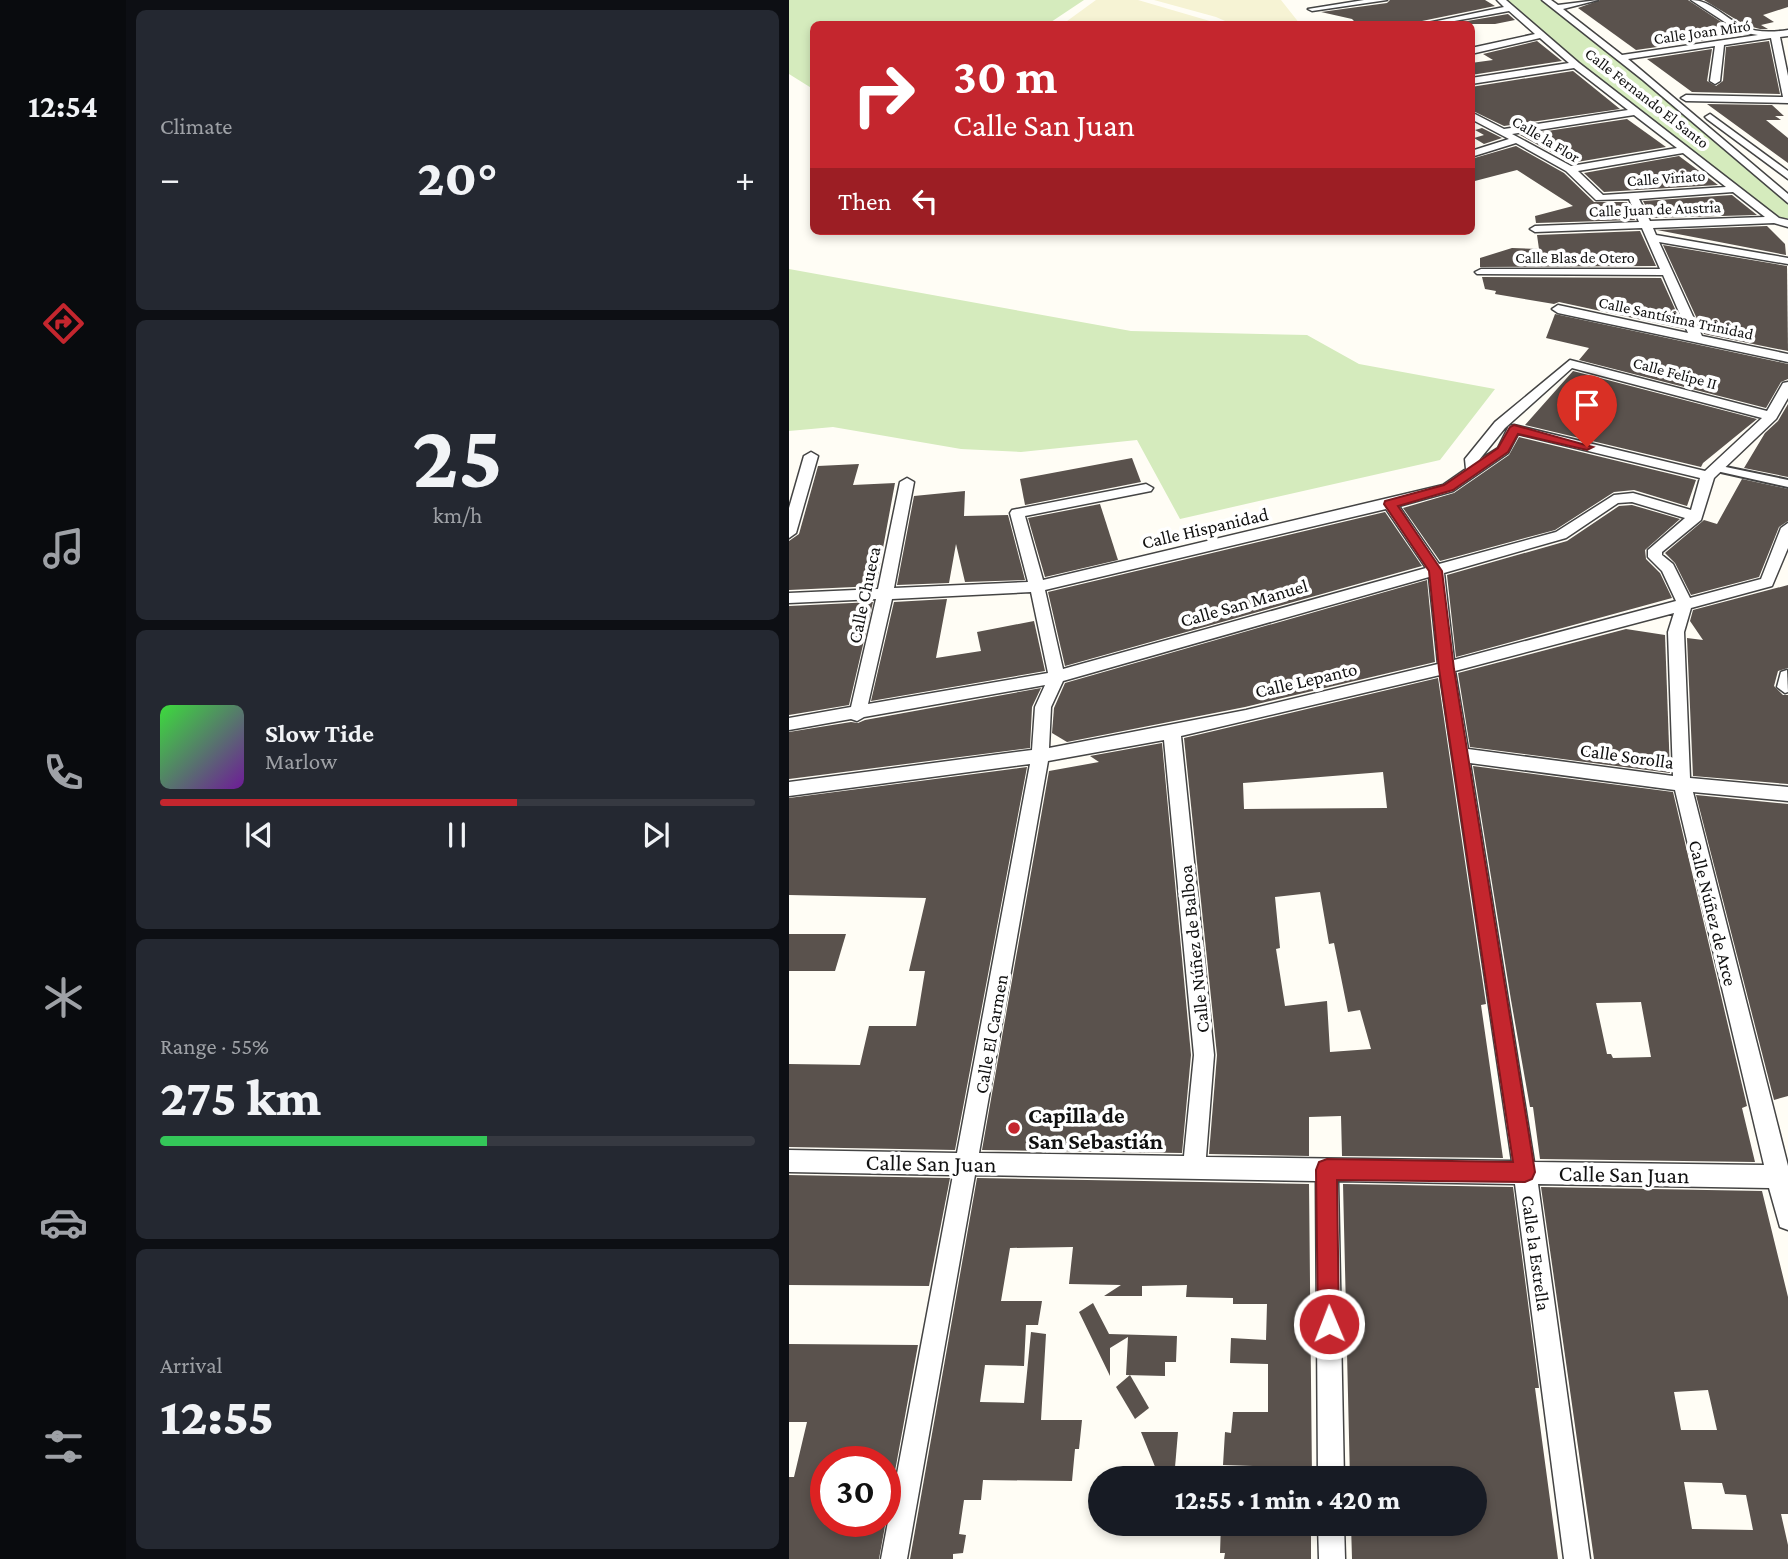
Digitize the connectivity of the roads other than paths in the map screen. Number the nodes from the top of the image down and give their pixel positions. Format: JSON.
{"nodes":[{"id":1,"x":1383,"y":0,"type":"edge"},
{"id":2,"x":1501,"y":0,"type":"edge"},
{"id":3,"x":1546,"y":0,"type":"edge"},
{"id":4,"x":1594,"y":0,"type":"edge"},
{"id":5,"x":1695,"y":0,"type":"edge"},
{"id":6,"x":1511,"y":8,"type":"junction"},
{"id":7,"x":1556,"y":8,"type":"junction"},
{"id":8,"x":1312,"y":9,"type":"dead end"},
{"id":9,"x":1443,"y":21,"type":"edge"},
{"id":10,"x":1788,"y":33,"type":"edge"},
{"id":11,"x":1543,"y":35,"type":"junction"},
{"id":12,"x":1775,"y":35,"type":"junction"},
{"id":13,"x":1720,"y":43,"type":"junction"},
{"id":14,"x":1475,"y":50,"type":"edge"},
{"id":15,"x":1633,"y":56,"type":"junction"},
{"id":16,"x":1620,"y":58,"type":"junction"},
{"id":17,"x":1576,"y":65,"type":"junction"},
{"id":18,"x":1475,"y":79,"type":"edge"},
{"id":19,"x":1715,"y":81,"type":"dead end"},
{"id":20,"x":1686,"y":98,"type":"junction"},
{"id":21,"x":1788,"y":100,"type":"edge"},
{"id":22,"x":1636,"y":112,"type":"junction"},
{"id":23,"x":1475,"y":116,"type":"edge"},
{"id":24,"x":1504,"y":132,"type":"junction"},
{"id":25,"x":1517,"y":140,"type":"junction"},
{"id":26,"x":1685,"y":150,"type":"junction"},
{"id":27,"x":1475,"y":153,"type":"edge"},
{"id":28,"x":1570,"y":169,"type":"junction"},
{"id":29,"x":1788,"y":176,"type":"edge"},
{"id":30,"x":1735,"y":188,"type":"junction"},
{"id":31,"x":1633,"y":196,"type":"junction"},
{"id":32,"x":1600,"y":198,"type":"joint"},
{"id":33,"x":1788,"y":200,"type":"edge"},
{"id":34,"x":1775,"y":220,"type":"junction"},
{"id":35,"x":1788,"y":224,"type":"edge"},
{"id":36,"x":1648,"y":226,"type":"junction"},
{"id":37,"x":1535,"y":229,"type":"dead end"},
{"id":38,"x":1653,"y":238,"type":"junction"},
{"id":39,"x":1788,"y":239,"type":"edge"},
{"id":40,"x":1788,"y":261,"type":"edge"},
{"id":41,"x":1481,"y":272,"type":"dead end"},
{"id":42,"x":1669,"y":272,"type":"junction"},
{"id":43,"x":1558,"y":309,"type":"dead end"},
{"id":44,"x":1697,"y":339,"type":"junction"},
{"id":45,"x":1788,"y":358,"type":"edge"},
{"id":46,"x":1788,"y":386,"type":"edge"},
{"id":47,"x":1771,"y":416,"type":"junction"},
{"id":48,"x":811,"y":456,"type":"dead end"},
{"id":49,"x":1473,"y":470,"type":"junction"},
{"id":50,"x":1712,"y":472,"type":"junction"},
{"id":51,"x":907,"y":482,"type":"dead end"},
{"id":52,"x":1788,"y":485,"type":"edge"},
{"id":53,"x":1146,"y":488,"type":"dead end"},
{"id":54,"x":1390,"y":504,"type":"junction"},
{"id":55,"x":1696,"y":517,"type":"junction"},
{"id":56,"x":1788,"y":528,"type":"edge"},
{"id":57,"x":789,"y":533,"type":"edge"},
{"id":58,"x":1436,"y":571,"type":"junction"},
{"id":59,"x":1037,"y":587,"type":"junction"},
{"id":60,"x":885,"y":594,"type":"junction"},
{"id":61,"x":789,"y":598,"type":"edge"},
{"id":62,"x":1685,"y":604,"type":"junction"},
{"id":63,"x":1447,"y":669,"type":"junction"},
{"id":64,"x":1057,"y":677,"type":"junction"},
{"id":65,"x":857,"y":715,"type":"junction"},
{"id":66,"x":789,"y":724,"type":"edge"},
{"id":67,"x":1172,"y":732,"type":"junction"},
{"id":68,"x":1461,"y":755,"type":"junction"},
{"id":69,"x":1040,"y":756,"type":"junction"},
{"id":70,"x":1681,"y":784,"type":"junction"},
{"id":71,"x":789,"y":789,"type":"edge"},
{"id":72,"x":1788,"y":794,"type":"edge"},
{"id":73,"x":789,"y":1161,"type":"edge"},
{"id":74,"x":968,"y":1164,"type":"junction"},
{"id":75,"x":1194,"y":1167,"type":"junction"},
{"id":76,"x":1327,"y":1170,"type":"junction"},
{"id":77,"x":1525,"y":1172,"type":"junction"},
{"id":78,"x":1783,"y":1177,"type":"edge"},
{"id":79,"x":1788,"y":1219,"type":"edge"},
{"id":80,"x":1331,"y":1466,"type":"edge"},
{"id":81,"x":1331,"y":1536,"type":"edge"},
{"id":82,"x":895,"y":1559,"type":"edge"},
{"id":83,"x":1332,"y":1559,"type":"edge"},
{"id":84,"x":1577,"y":1559,"type":"edge"}],
"edges":[{"from":1,"to":8,"type":"street"},
{"from":2,"to":6,"type":"street","name":"Calle Fernando El Santo"},
{"from":3,"to":7,"type":"street","name":"Calle Fernando El Santo"},
{"from":4,"to":7,"type":"street"},
{"from":5,"to":12,"type":"street"},
{"from":6,"to":9,"type":"street"},
{"from":6,"to":11,"type":"street","name":"Calle Fernando El Santo"},
{"from":7,"to":16,"type":"street","name":"Calle Fernando El Santo"},
{"from":10,"to":12,"type":"street","name":"Calle Joan Miró"},
{"from":11,"to":14,"type":"street"},
{"from":11,"to":17,"type":"street","name":"Calle Fernando El Santo"},
{"from":12,"to":13,"type":"street","name":"Calle Joan Miró"},
{"from":12,"to":21,"type":"street"},
{"from":13,"to":15,"type":"street","name":"Calle Joan Miró"},
{"from":13,"to":19,"type":"street"},
{"from":15,"to":16,"type":"street","name":"Calle Joan Miró"},
{"from":15,"to":20,"type":"street","name":"Calle Fernando El Santo"},
{"from":16,"to":33,"type":"street","name":"Calle Fernando El Santo"},
{"from":17,"to":18,"type":"street"},
{"from":17,"to":22,"type":"street","name":"Calle Fernando El Santo"},
{"from":20,"to":21,"type":"street"},
{"from":20,"to":29,"type":"street","name":"Calle Fernando El Santo"},
{"from":22,"to":24,"type":"street"},
{"from":22,"to":26,"type":"street","name":"Calle Fernando El Santo"},
{"from":23,"to":24,"type":"street","name":"Calle la Flor"},
{"from":24,"to":25,"type":"street","name":"Calle la Flor"},
{"from":25,"to":27,"type":"street"},
{"from":25,"to":28,"type":"street","name":"Calle la Flor"},
{"from":26,"to":28,"type":"street"},
{"from":26,"to":30,"type":"street","name":"Calle Fernando El Santo"},
{"from":28,"to":32,"type":"street","name":"Calle la Flor"},
{"from":30,"to":31,"type":"street","name":"Calle Viriato"},
{"from":30,"to":34,"type":"street","name":"Calle Fernando El Santo"},
{"from":31,"to":32,"type":"street","name":"Calle Viriato"},
{"from":31,"to":36,"type":"street"},
{"from":34,"to":35,"type":"street","name":"Calle Fernando El Santo"},
{"from":34,"to":36,"type":"street","name":"Calle Juan de Austria"},
{"from":34,"to":39,"type":"street","name":"Calle Fernando El Santo"},
{"from":36,"to":37,"type":"street","name":"Calle Juan de Austria"},
{"from":36,"to":38,"type":"street"},
{"from":38,"to":40,"type":"street","name":"Calle Blas de Otero"},
{"from":38,"to":42,"type":"street"},
{"from":41,"to":42,"type":"street","name":"Calle Blas de Otero"},
{"from":42,"to":44,"type":"street"},
{"from":43,"to":44,"type":"street","name":"Calle Santísima Trinidad"},
{"from":44,"to":45,"type":"street","name":"Calle Santísima Trinidad"},
{"from":46,"to":47,"type":"street"},
{"from":47,"to":49,"type":"street","name":"Calle Felipe II"},
{"from":47,"to":50,"type":"street"},
{"from":48,"to":57,"type":"street"},
{"from":49,"to":50,"type":"street","name":"Calle Hispanidad"},
{"from":49,"to":54,"type":"street","name":"Calle Hispanidad"},
{"from":50,"to":52,"type":"street"},
{"from":50,"to":55,"type":"street"},
{"from":51,"to":60,"type":"street","name":"Calle Chueca"},
{"from":53,"to":59,"type":"street"},
{"from":54,"to":58,"type":"street","name":"Calle la Estrella"},
{"from":54,"to":59,"type":"street","name":"Calle Hispanidad"},
{"from":55,"to":58,"type":"street","name":"Calle San Manuel"},
{"from":55,"to":62,"type":"street"},
{"from":56,"to":62,"type":"street","name":"Calle Lepanto"},
{"from":58,"to":63,"type":"street","name":"Calle la Estrella"},
{"from":58,"to":64,"type":"street","name":"Calle San Manuel"},
{"from":59,"to":60,"type":"street","name":"Calle Hispanidad"},
{"from":59,"to":64,"type":"street"},
{"from":60,"to":61,"type":"street","name":"Calle Hispanidad"},
{"from":60,"to":65,"type":"street","name":"Calle Chueca"},
{"from":62,"to":63,"type":"street","name":"Calle Lepanto"},
{"from":62,"to":70,"type":"street","name":"Calle Núñez de Arce"},
{"from":63,"to":67,"type":"street","name":"Calle Lepanto"},
{"from":63,"to":68,"type":"street","name":"Calle la Estrella"},
{"from":64,"to":65,"type":"street","name":"Calle San Manuel"},
{"from":64,"to":69,"type":"street","name":"Calle El Carmen"},
{"from":65,"to":66,"type":"street","name":"Calle San Manuel"},
{"from":67,"to":69,"type":"street","name":"Calle Lepanto"},
{"from":67,"to":75,"type":"street","name":"Calle Núñez de Balboa"},
{"from":68,"to":70,"type":"street","name":"Calle Sorolla"},
{"from":68,"to":77,"type":"street","name":"Calle la Estrella"},
{"from":69,"to":71,"type":"street","name":"Calle Lepanto"},
{"from":69,"to":74,"type":"street","name":"Calle El Carmen"},
{"from":70,"to":72,"type":"street","name":"Calle Sorolla"},
{"from":70,"to":78,"type":"street","name":"Calle Núñez de Arce"},
{"from":73,"to":74,"type":"street","name":"Calle San Juan"},
{"from":74,"to":75,"type":"street","name":"Calle San Juan"},
{"from":74,"to":82,"type":"street","name":"Calle El Carmen"},
{"from":75,"to":76,"type":"street","name":"Calle San Juan"},
{"from":76,"to":77,"type":"street","name":"Calle San Juan"},
{"from":76,"to":80,"type":"street"},
{"from":77,"to":78,"type":"street","name":"Calle San Juan"},
{"from":77,"to":84,"type":"street","name":"Calle la Estrella"},
{"from":78,"to":79,"type":"street","name":"Calle Núñez de Arce"},
{"from":81,"to":83,"type":"street"}]}
